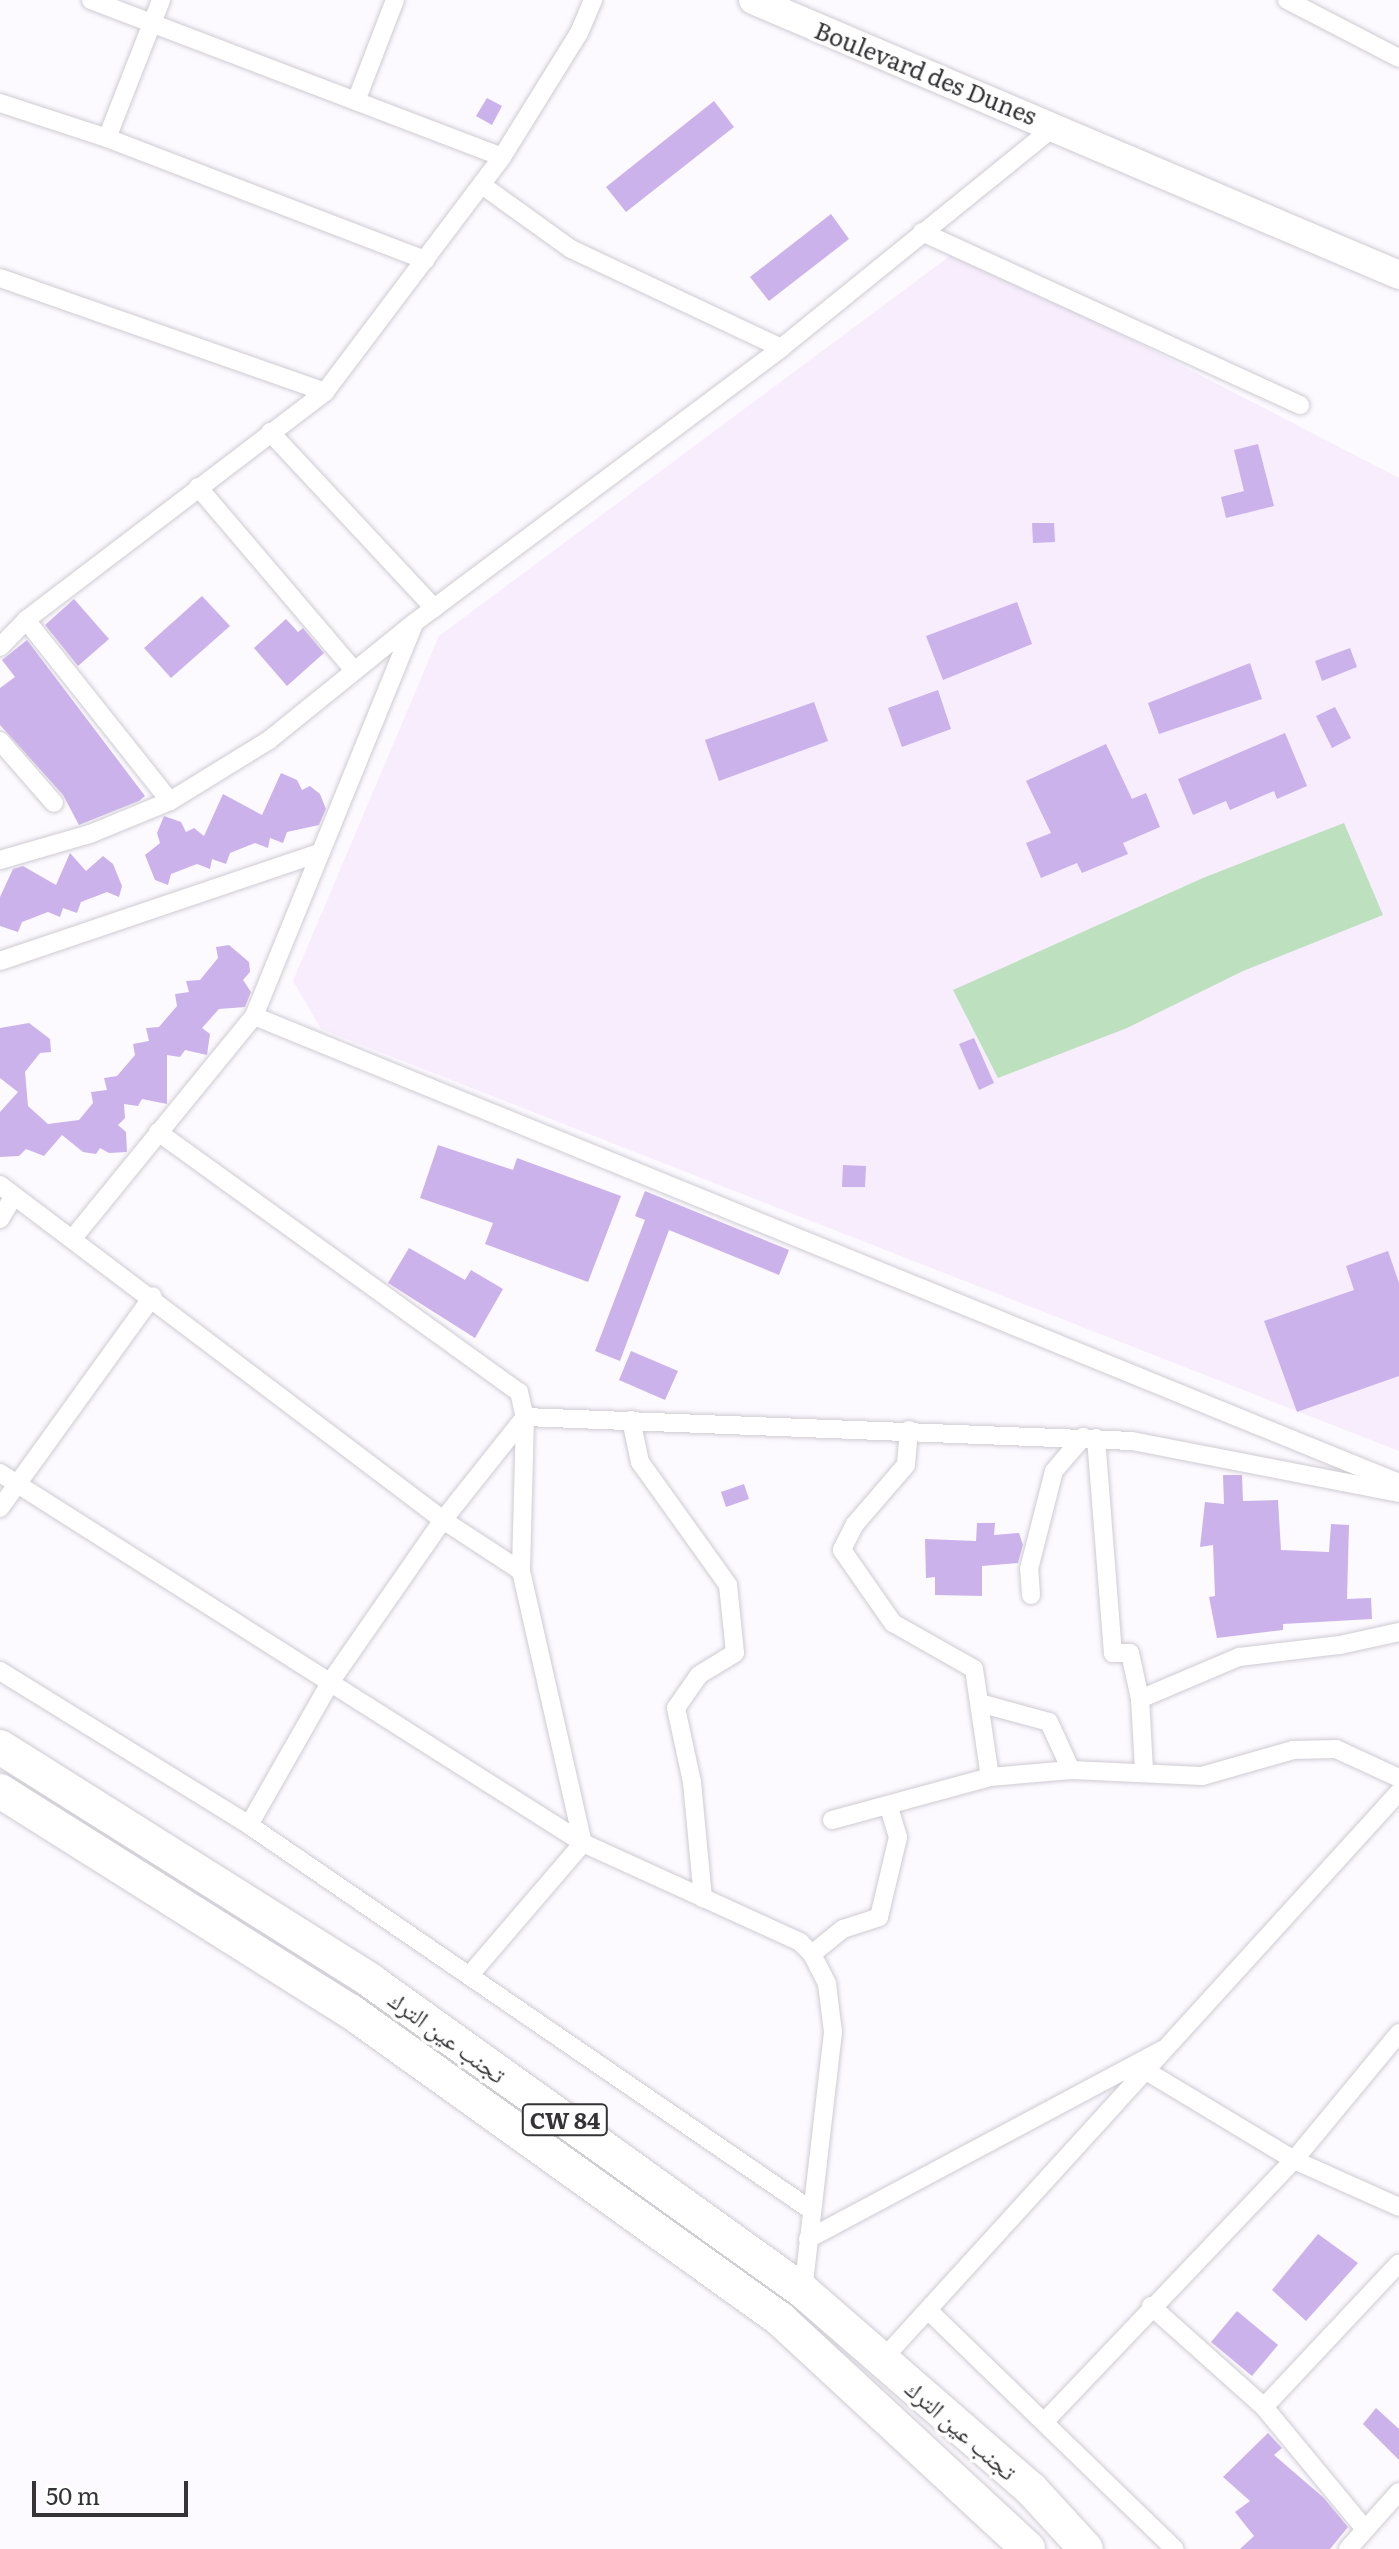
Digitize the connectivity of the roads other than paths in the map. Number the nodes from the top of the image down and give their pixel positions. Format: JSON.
{"nodes":[{"id":1,"x":91,"y":0,"type":"edge"},
{"id":2,"x":161,"y":0,"type":"edge"},
{"id":3,"x":395,"y":0,"type":"edge"},
{"id":4,"x":593,"y":0,"type":"edge"},
{"id":5,"x":753,"y":0,"type":"edge"},
{"id":6,"x":1287,"y":0,"type":"edge"},
{"id":7,"x":152,"y":23,"type":"junction"},
{"id":8,"x":1399,"y":58,"type":"edge"},
{"id":9,"x":356,"y":101,"type":"junction"},
{"id":10,"x":0,"y":103,"type":"edge"},
{"id":11,"x":1056,"y":125,"type":"junction"},
{"id":12,"x":107,"y":138,"type":"junction"},
{"id":13,"x":502,"y":157,"type":"junction"},
{"id":14,"x":482,"y":185,"type":"junction"},
{"id":15,"x":922,"y":232,"type":"junction"},
{"id":16,"x":425,"y":260,"type":"junction"},
{"id":17,"x":1399,"y":275,"type":"edge"},
{"id":18,"x":0,"y":278,"type":"edge"},
{"id":19,"x":781,"y":348,"type":"junction"},
{"id":20,"x":325,"y":392,"type":"junction"},
{"id":21,"x":1300,"y":405,"type":"dead end"},
{"id":22,"x":270,"y":432,"type":"junction"},
{"id":23,"x":198,"y":487,"type":"junction"},
{"id":24,"x":434,"y":608,"type":"junction"},
{"id":25,"x":26,"y":620,"type":"junction"},
{"id":26,"x":414,"y":623,"type":"junction"},
{"id":27,"x":0,"y":647,"type":"edge"},
{"id":28,"x":354,"y":670,"type":"junction"},
{"id":29,"x":0,"y":741,"type":"edge"},
{"id":30,"x":170,"y":801,"type":"junction"},
{"id":31,"x":54,"y":803,"type":"dead end"},
{"id":32,"x":319,"y":853,"type":"junction"},
{"id":33,"x":0,"y":860,"type":"edge"},
{"id":34,"x":0,"y":961,"type":"edge"},
{"id":35,"x":254,"y":1016,"type":"junction"},
{"id":36,"x":158,"y":1132,"type":"junction"},
{"id":37,"x":7,"y":1190,"type":"edge"},
{"id":38,"x":0,"y":1219,"type":"edge"},
{"id":39,"x":73,"y":1238,"type":"junction"},
{"id":40,"x":153,"y":1296,"type":"junction"},
{"id":41,"x":525,"y":1417,"type":"junction"},
{"id":42,"x":631,"y":1420,"type":"junction"},
{"id":43,"x":909,"y":1430,"type":"junction"},
{"id":44,"x":1089,"y":1437,"type":"junction"},
{"id":45,"x":0,"y":1473,"type":"edge"},
{"id":46,"x":16,"y":1483,"type":"junction"},
{"id":47,"x":1399,"y":1483,"type":"edge"},
{"id":48,"x":1399,"y":1493,"type":"edge"},
{"id":49,"x":0,"y":1508,"type":"edge"},
{"id":50,"x":443,"y":1520,"type":"junction"},
{"id":51,"x":521,"y":1571,"type":"junction"},
{"id":52,"x":1031,"y":1595,"type":"dead end"},
{"id":53,"x":1399,"y":1632,"type":"edge"},
{"id":54,"x":0,"y":1671,"type":"edge"},
{"id":55,"x":331,"y":1681,"type":"junction"},
{"id":56,"x":1140,"y":1699,"type":"junction"},
{"id":57,"x":983,"y":1704,"type":"junction"},
{"id":58,"x":0,"y":1747,"type":"edge"},
{"id":59,"x":1071,"y":1770,"type":"junction"},
{"id":60,"x":1144,"y":1770,"type":"junction"},
{"id":61,"x":990,"y":1777,"type":"junction"},
{"id":62,"x":1399,"y":1778,"type":"edge"},
{"id":63,"x":0,"y":1791,"type":"edge"},
{"id":64,"x":1399,"y":1792,"type":"edge"},
{"id":65,"x":889,"y":1807,"type":"junction"},
{"id":66,"x":832,"y":1820,"type":"dead end"},
{"id":67,"x":249,"y":1825,"type":"junction"},
{"id":68,"x":583,"y":1843,"type":"junction"},
{"id":69,"x":703,"y":1898,"type":"junction"},
{"id":70,"x":812,"y":1954,"type":"junction"},
{"id":71,"x":470,"y":1975,"type":"junction"},
{"id":72,"x":1399,"y":2033,"type":"edge"},
{"id":73,"x":1173,"y":2043,"type":"junction"},
{"id":74,"x":1148,"y":2072,"type":"junction"},
{"id":75,"x":1294,"y":2160,"type":"junction"},
{"id":76,"x":1399,"y":2207,"type":"edge"},
{"id":77,"x":811,"y":2210,"type":"junction"},
{"id":78,"x":808,"y":2239,"type":"junction"},
{"id":79,"x":1399,"y":2263,"type":"edge"},
{"id":80,"x":803,"y":2291,"type":"junction"},
{"id":81,"x":1151,"y":2306,"type":"junction"},
{"id":82,"x":929,"y":2311,"type":"junction"},
{"id":83,"x":882,"y":2360,"type":"junction"},
{"id":84,"x":1264,"y":2407,"type":"junction"},
{"id":85,"x":1047,"y":2419,"type":"junction"},
{"id":86,"x":1399,"y":2492,"type":"edge"},
{"id":87,"x":1365,"y":2529,"type":"junction"},
{"id":88,"x":1028,"y":2549,"type":"edge"},
{"id":89,"x":1086,"y":2549,"type":"edge"},
{"id":90,"x":1175,"y":2549,"type":"edge"},
{"id":91,"x":1348,"y":2549,"type":"edge"}],
"edges":[{"from":1,"to":7,"type":"street"},
{"from":2,"to":7,"type":"street"},
{"from":3,"to":9,"type":"street"},
{"from":4,"to":13,"type":"street"},
{"from":5,"to":11,"type":"main road","name":"Boulevard des Dunes"},
{"from":6,"to":8,"type":"street"},
{"from":7,"to":9,"type":"street"},
{"from":7,"to":12,"type":"street"},
{"from":9,"to":13,"type":"street"},
{"from":10,"to":12,"type":"street"},
{"from":11,"to":15,"type":"street"},
{"from":11,"to":17,"type":"main road","name":"Boulevard des Dunes"},
{"from":12,"to":16,"type":"street"},
{"from":13,"to":14,"type":"street"},
{"from":14,"to":16,"type":"street"},
{"from":14,"to":19,"type":"street"},
{"from":15,"to":19,"type":"street"},
{"from":15,"to":21,"type":"street"},
{"from":16,"to":20,"type":"street"},
{"from":18,"to":20,"type":"street"},
{"from":19,"to":24,"type":"street"},
{"from":20,"to":22,"type":"street"},
{"from":22,"to":23,"type":"street"},
{"from":22,"to":24,"type":"street"},
{"from":23,"to":25,"type":"street"},
{"from":23,"to":28,"type":"street"},
{"from":24,"to":26,"type":"street"},
{"from":25,"to":27,"type":"street"},
{"from":25,"to":30,"type":"street"},
{"from":26,"to":28,"type":"street"},
{"from":26,"to":32,"type":"street"},
{"from":28,"to":30,"type":"street"},
{"from":29,"to":31,"type":"street"},
{"from":30,"to":33,"type":"street"},
{"from":32,"to":34,"type":"street"},
{"from":32,"to":35,"type":"street"},
{"from":35,"to":36,"type":"street"},
{"from":35,"to":47,"type":"street"},
{"from":36,"to":39,"type":"street"},
{"from":36,"to":41,"type":"street"},
{"from":37,"to":38,"type":"street"},
{"from":37,"to":39,"type":"street"},
{"from":39,"to":40,"type":"street"},
{"from":40,"to":46,"type":"street"},
{"from":40,"to":50,"type":"street"},
{"from":41,"to":42,"type":"street"},
{"from":41,"to":50,"type":"street"},
{"from":41,"to":51,"type":"street"},
{"from":42,"to":43,"type":"street"},
{"from":42,"to":69,"type":"street"},
{"from":43,"to":44,"type":"street"},
{"from":43,"to":57,"type":"street"},
{"from":44,"to":48,"type":"street"},
{"from":44,"to":52,"type":"street"},
{"from":44,"to":56,"type":"street"},
{"from":45,"to":46,"type":"street"},
{"from":46,"to":49,"type":"street"},
{"from":46,"to":55,"type":"street"},
{"from":50,"to":51,"type":"street"},
{"from":50,"to":55,"type":"street"},
{"from":51,"to":68,"type":"street"},
{"from":53,"to":56,"type":"street"},
{"from":54,"to":67,"type":"street"},
{"from":55,"to":67,"type":"street"},
{"from":55,"to":68,"type":"street"},
{"from":56,"to":60,"type":"street"},
{"from":57,"to":59,"type":"street"},
{"from":57,"to":61,"type":"street"},
{"from":58,"to":80,"type":"highway","name":"تجنب عين الترك","number":"CW 84"},
{"from":59,"to":60,"type":"street"},
{"from":59,"to":61,"type":"street"},
{"from":60,"to":62,"type":"street"},
{"from":61,"to":65,"type":"street"},
{"from":63,"to":88,"type":"highway","name":"تجنب عين الترك","number":"CW 84"},
{"from":64,"to":73,"type":"street"},
{"from":65,"to":66,"type":"street"},
{"from":65,"to":70,"type":"street"},
{"from":67,"to":71,"type":"street"},
{"from":68,"to":69,"type":"street"},
{"from":68,"to":71,"type":"street"},
{"from":69,"to":70,"type":"street"},
{"from":70,"to":77,"type":"street"},
{"from":71,"to":77,"type":"street"},
{"from":72,"to":75,"type":"street"},
{"from":73,"to":74,"type":"street"},
{"from":73,"to":78,"type":"street"},
{"from":74,"to":75,"type":"street"},
{"from":74,"to":82,"type":"street"},
{"from":75,"to":76,"type":"street"},
{"from":75,"to":81,"type":"street"},
{"from":77,"to":78,"type":"street"},
{"from":78,"to":80,"type":"street"},
{"from":79,"to":84,"type":"street"},
{"from":80,"to":83,"type":"highway","name":"تجنب عين الترك","number":"CW 84"},
{"from":81,"to":84,"type":"street"},
{"from":81,"to":85,"type":"street"},
{"from":82,"to":83,"type":"street"},
{"from":82,"to":85,"type":"street"},
{"from":83,"to":89,"type":"highway","name":"تجنب عين الترك","number":"CW 84"},
{"from":84,"to":87,"type":"street"},
{"from":85,"to":90,"type":"street"},
{"from":86,"to":87,"type":"street"},
{"from":87,"to":91,"type":"street"}]}
